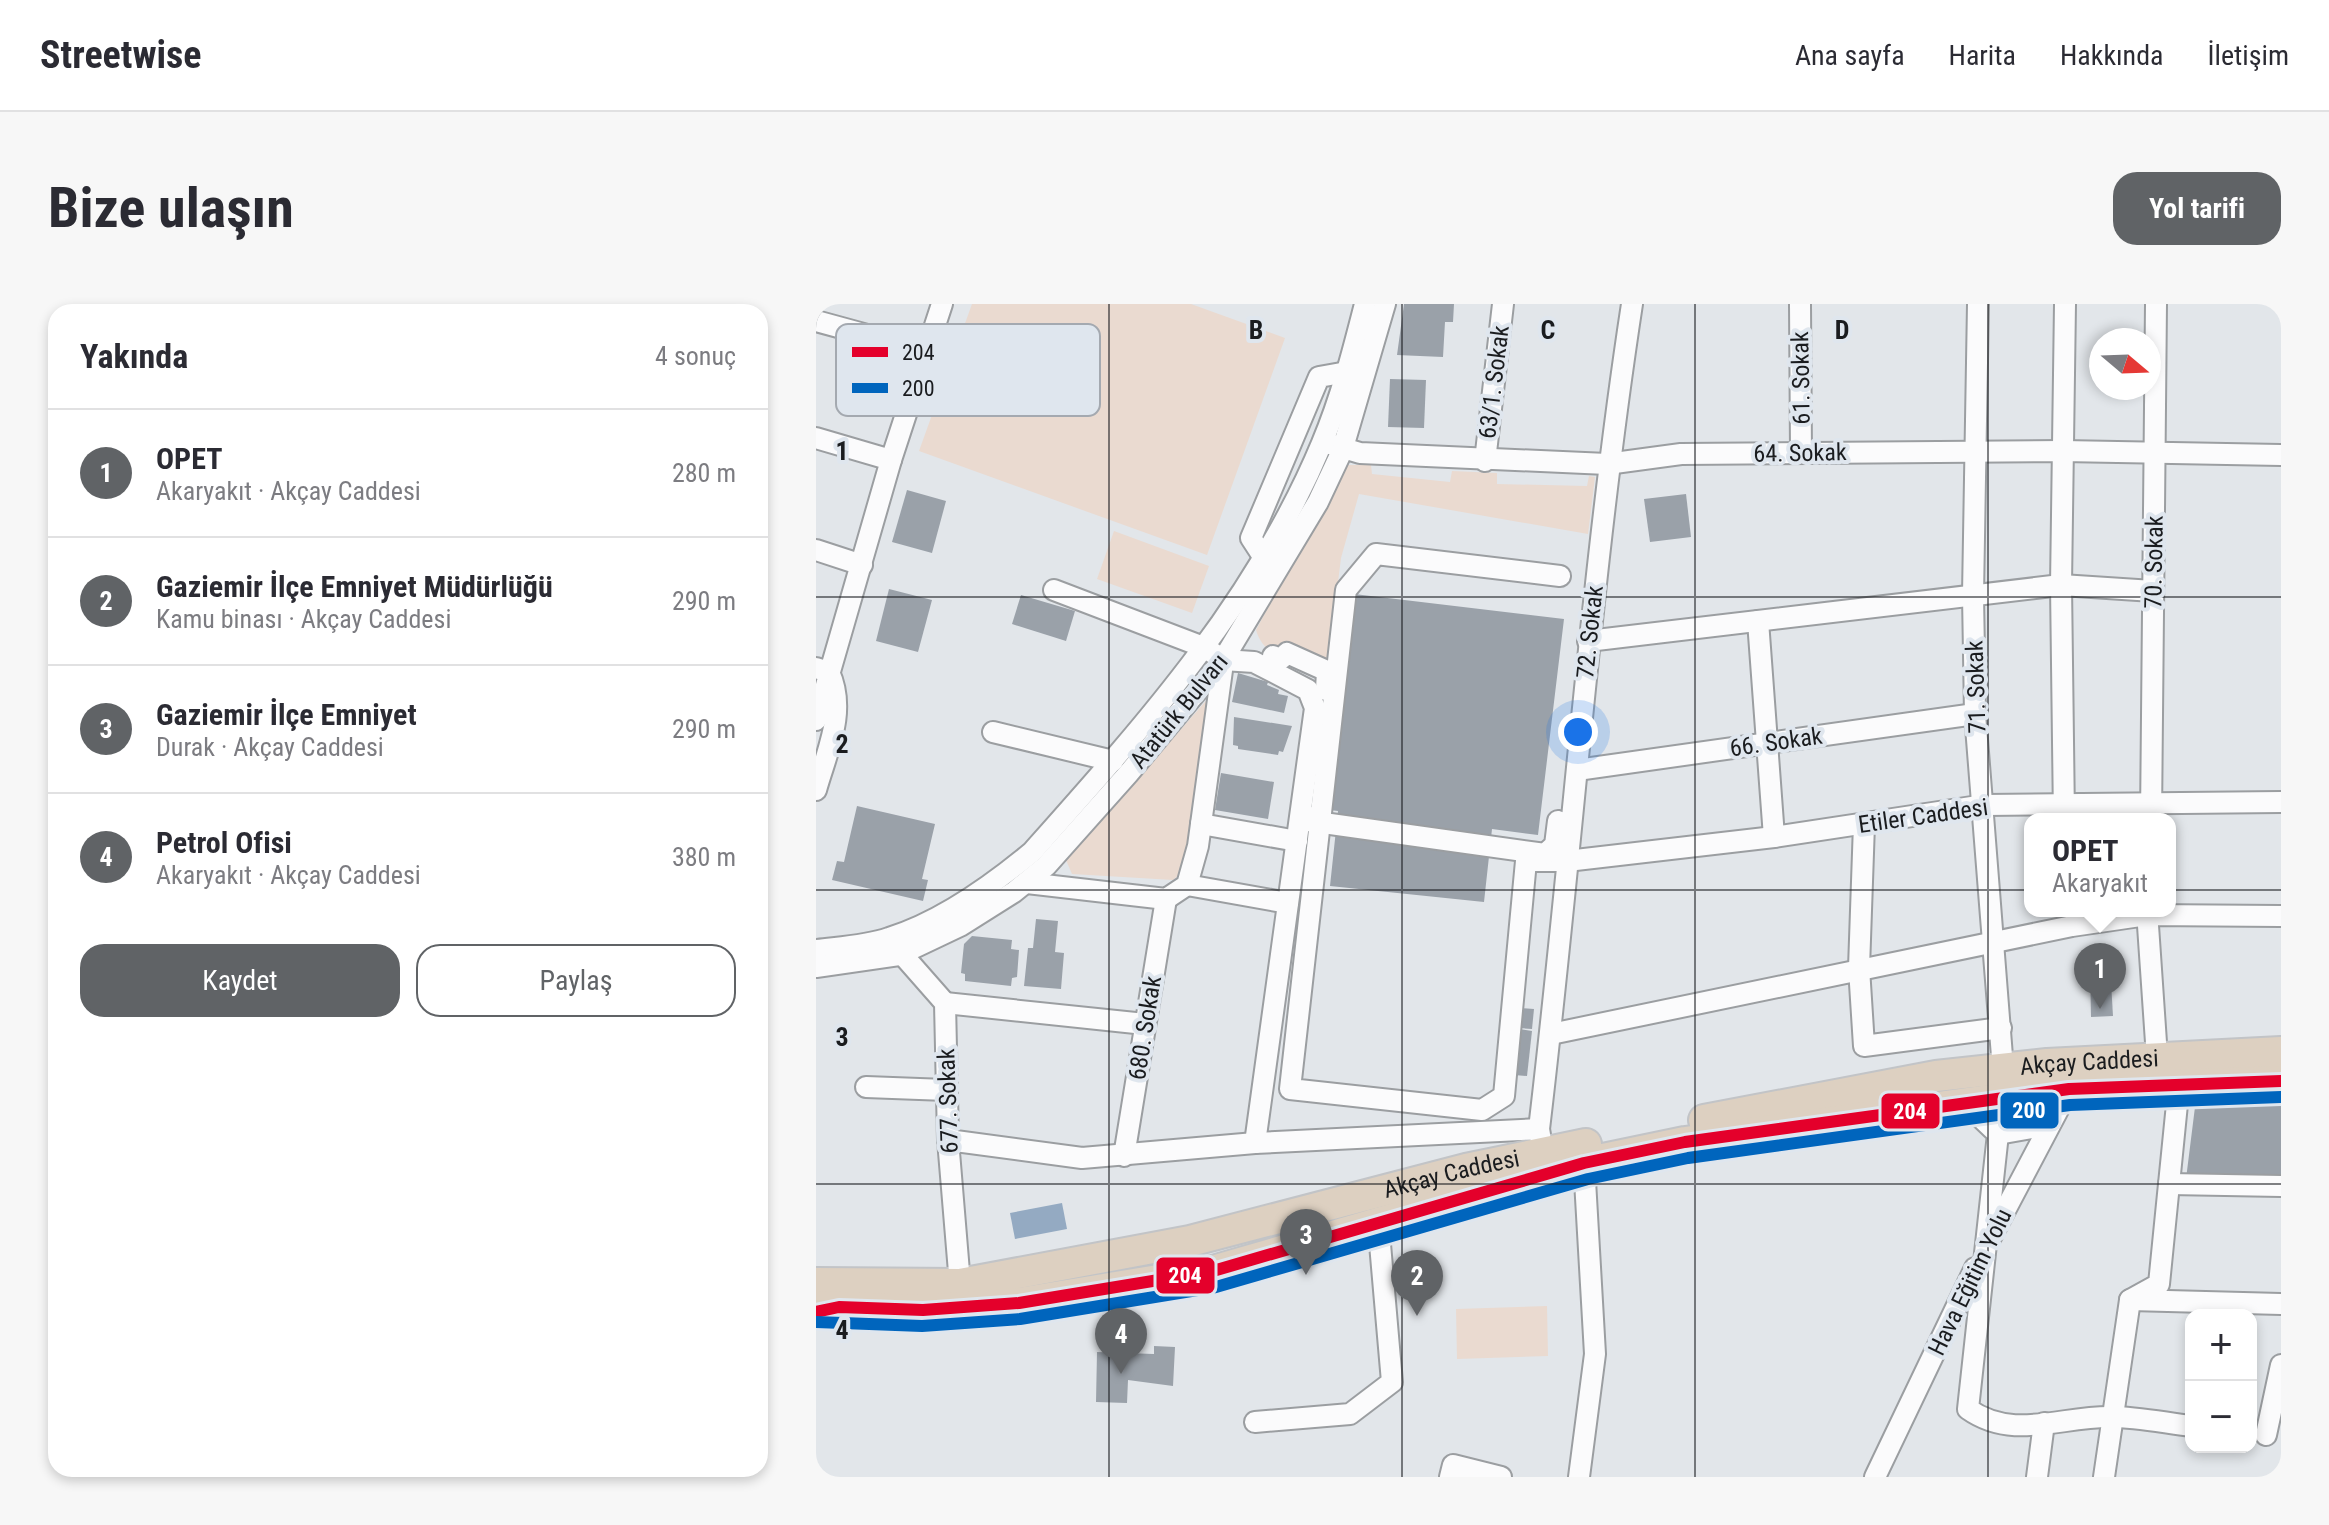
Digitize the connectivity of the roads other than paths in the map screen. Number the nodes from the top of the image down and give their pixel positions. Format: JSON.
{"nodes":[{"id":1,"x":942,"y":304,"type":"edge"},
{"id":2,"x":1365,"y":304,"type":"edge"},
{"id":3,"x":1385,"y":304,"type":"edge"},
{"id":4,"x":1503,"y":304,"type":"edge"},
{"id":5,"x":1632,"y":304,"type":"edge"},
{"id":6,"x":1800,"y":304,"type":"edge"},
{"id":7,"x":1978,"y":304,"type":"edge"},
{"id":8,"x":2065,"y":304,"type":"edge"},
{"id":9,"x":2156,"y":304,"type":"edge"},
{"id":10,"x":816,"y":321,"type":"edge"},
{"id":11,"x":935,"y":324,"type":"edge"},
{"id":12,"x":836,"y":326,"type":"edge"},
{"id":13,"x":1347,"y":372,"type":"junction"},
{"id":14,"x":905,"y":416,"type":"edge"},
{"id":15,"x":816,"y":438,"type":"edge"},
{"id":16,"x":1323,"y":442,"type":"junction"},
{"id":17,"x":1342,"y":451,"type":"junction"},
{"id":18,"x":1977,"y":451,"type":"junction"},
{"id":19,"x":2063,"y":451,"type":"junction"},
{"id":20,"x":2155,"y":452,"type":"junction"},
{"id":21,"x":1801,"y":453,"type":"junction"},
{"id":22,"x":2281,"y":455,"type":"edge"},
{"id":23,"x":891,"y":460,"type":"junction"},
{"id":24,"x":1485,"y":461,"type":"junction"},
{"id":25,"x":1607,"y":464,"type":"junction"},
{"id":26,"x":1588,"y":538,"type":"dead end"},
{"id":27,"x":816,"y":550,"type":"edge"},
{"id":28,"x":1264,"y":558,"type":"junction"},
{"id":29,"x":862,"y":565,"type":"junction"},
{"id":30,"x":1560,"y":576,"type":"dead end"},
{"id":31,"x":2061,"y":585,"type":"junction"},
{"id":32,"x":1054,"y":590,"type":"dead end"},
{"id":33,"x":2153,"y":591,"type":"junction"},
{"id":34,"x":1973,"y":595,"type":"junction"},
{"id":35,"x":1758,"y":621,"type":"junction"},
{"id":36,"x":1588,"y":641,"type":"junction"},
{"id":37,"x":1206,"y":648,"type":"junction"},
{"id":38,"x":1273,"y":656,"type":"dead end"},
{"id":39,"x":1223,"y":660,"type":"junction"},
{"id":40,"x":823,"y":670,"type":"edge"},
{"id":41,"x":1975,"y":714,"type":"junction"},
{"id":42,"x":816,"y":720,"type":"edge"},
{"id":43,"x":993,"y":732,"type":"dead end"},
{"id":44,"x":1767,"y":743,"type":"junction"},
{"id":45,"x":1113,"y":761,"type":"junction"},
{"id":46,"x":1577,"y":770,"type":"junction"},
{"id":47,"x":816,"y":790,"type":"edge"},
{"id":48,"x":2281,"y":802,"type":"edge"},
{"id":49,"x":1985,"y":805,"type":"junction"},
{"id":50,"x":2064,"y":812,"type":"edge"},
{"id":51,"x":2151,"y":812,"type":"edge"},
{"id":52,"x":1319,"y":822,"type":"junction"},
{"id":53,"x":1201,"y":824,"type":"junction"},
{"id":54,"x":1864,"y":824,"type":"junction"},
{"id":55,"x":1774,"y":837,"type":"junction"},
{"id":56,"x":1297,"y":841,"type":"junction"},
{"id":57,"x":1567,"y":861,"type":"junction"},
{"id":58,"x":1027,"y":883,"type":"junction"},
{"id":59,"x":1187,"y":885,"type":"junction"},
{"id":60,"x":1166,"y":899,"type":"junction"},
{"id":61,"x":1288,"y":903,"type":"junction"},
{"id":62,"x":2176,"y":914,"type":"edge"},
{"id":63,"x":2281,"y":916,"type":"edge"},
{"id":64,"x":2097,"y":917,"type":"edge"},
{"id":65,"x":2147,"y":917,"type":"edge"},
{"id":66,"x":2072,"y":919,"type":"edge"},
{"id":67,"x":1994,"y":942,"type":"junction"},
{"id":68,"x":895,"y":946,"type":"junction"},
{"id":69,"x":816,"y":950,"type":"edge"},
{"id":70,"x":816,"y":967,"type":"edge"},
{"id":71,"x":1859,"y":968,"type":"junction"},
{"id":72,"x":945,"y":1003,"type":"junction"},
{"id":73,"x":1145,"y":1024,"type":"junction"},
{"id":74,"x":2001,"y":1028,"type":"junction"},
{"id":75,"x":1551,"y":1034,"type":"junction"},
{"id":76,"x":2281,"y":1052,"type":"edge"},
{"id":77,"x":2157,"y":1057,"type":"junction"},
{"id":78,"x":2003,"y":1069,"type":"junction"},
{"id":79,"x":2281,"y":1081,"type":"edge"},
{"id":80,"x":2179,"y":1084,"type":"junction"},
{"id":81,"x":866,"y":1087,"type":"dead end"},
{"id":82,"x":2069,"y":1089,"type":"junction"},
{"id":83,"x":946,"y":1090,"type":"junction"},
{"id":84,"x":1391,"y":1100,"type":"junction"},
{"id":85,"x":1954,"y":1105,"type":"junction"},
{"id":86,"x":2048,"y":1125,"type":"junction"},
{"id":87,"x":1998,"y":1134,"type":"junction"},
{"id":88,"x":1392,"y":1137,"type":"junction"},
{"id":89,"x":948,"y":1140,"type":"junction"},
{"id":90,"x":1541,"y":1141,"type":"junction"},
{"id":91,"x":1255,"y":1143,"type":"junction"},
{"id":92,"x":1124,"y":1156,"type":"junction"},
{"id":93,"x":1584,"y":1163,"type":"junction"},
{"id":94,"x":2169,"y":1184,"type":"junction"},
{"id":95,"x":2281,"y":1186,"type":"edge"},
{"id":96,"x":1378,"y":1221,"type":"junction"},
{"id":97,"x":1982,"y":1254,"type":"junction"},
{"id":98,"x":960,"y":1284,"type":"junction"},
{"id":99,"x":824,"y":1295,"type":"edge"},
{"id":100,"x":2130,"y":1300,"type":"junction"},
{"id":101,"x":2281,"y":1304,"type":"edge"},
{"id":102,"x":2281,"y":1365,"type":"edge"},
{"id":103,"x":2113,"y":1417,"type":"junction"},
{"id":104,"x":1255,"y":1422,"type":"dead end"},
{"id":105,"x":2044,"y":1423,"type":"junction"},
{"id":106,"x":2185,"y":1425,"type":"edge"},
{"id":107,"x":2266,"y":1435,"type":"edge"},
{"id":108,"x":1450,"y":1477,"type":"edge"},
{"id":109,"x":1501,"y":1477,"type":"edge"},
{"id":110,"x":1579,"y":1477,"type":"edge"},
{"id":111,"x":1875,"y":1477,"type":"edge"},
{"id":112,"x":2037,"y":1477,"type":"edge"},
{"id":113,"x":2104,"y":1477,"type":"edge"}],
"edges":[{"from":1,"to":11,"type":"street"},
{"from":2,"to":13,"type":"street","name":"Atatürk Bulvarı"},
{"from":3,"to":17,"type":"street","name":"Atatürk Bulvarı"},
{"from":4,"to":24,"type":"street","name":"63/1. Sokak"},
{"from":5,"to":25,"type":"street","name":"72. Sokak"},
{"from":6,"to":21,"type":"street","name":"61. Sokak"},
{"from":7,"to":18,"type":"street","name":"71. Sokak"},
{"from":8,"to":19,"type":"street"},
{"from":9,"to":20,"type":"street","name":"70. Sokak"},
{"from":10,"to":12,"type":"street"},
{"from":13,"to":16,"type":"street","name":"Atatürk Bulvarı"},
{"from":13,"to":28,"type":"street"},
{"from":14,"to":23,"type":"street"},
{"from":15,"to":23,"type":"street"},
{"from":16,"to":17,"type":"street","name":"64. Sokak"},
{"from":16,"to":28,"type":"street","name":"Atatürk Bulvarı"},
{"from":17,"to":24,"type":"street","name":"64. Sokak"},
{"from":17,"to":39,"type":"street","name":"Atatürk Bulvarı"},
{"from":18,"to":19,"type":"street","name":"64. Sokak"},
{"from":18,"to":21,"type":"street","name":"64. Sokak"},
{"from":18,"to":34,"type":"street","name":"71. Sokak"},
{"from":19,"to":20,"type":"street","name":"64. Sokak"},
{"from":19,"to":31,"type":"street"},
{"from":20,"to":22,"type":"street","name":"64. Sokak"},
{"from":20,"to":33,"type":"street","name":"70. Sokak"},
{"from":21,"to":25,"type":"street","name":"64. Sokak"},
{"from":23,"to":29,"type":"street"},
{"from":24,"to":25,"type":"street","name":"64. Sokak"},
{"from":25,"to":36,"type":"street","name":"72. Sokak"},
{"from":26,"to":52,"type":"street"},
{"from":27,"to":29,"type":"street"},
{"from":28,"to":37,"type":"street","name":"Atatürk Bulvarı"},
{"from":29,"to":40,"type":"street"},
{"from":30,"to":52,"type":"street"},
{"from":31,"to":33,"type":"street"},
{"from":31,"to":34,"type":"street"},
{"from":31,"to":50,"type":"street"},
{"from":32,"to":37,"type":"street"},
{"from":33,"to":51,"type":"street","name":"70. Sokak"},
{"from":34,"to":35,"type":"street"},
{"from":34,"to":41,"type":"street","name":"71. Sokak"},
{"from":35,"to":36,"type":"street"},
{"from":35,"to":44,"type":"street"},
{"from":36,"to":46,"type":"street","name":"72. Sokak"},
{"from":37,"to":39,"type":"street"},
{"from":37,"to":45,"type":"street","name":"Atatürk Bulvarı"},
{"from":38,"to":52,"type":"street"},
{"from":39,"to":53,"type":"street"},
{"from":39,"to":56,"type":"street"},
{"from":39,"to":58,"type":"street","name":"Atatürk Bulvarı"},
{"from":40,"to":42,"type":"street"},
{"from":40,"to":47,"type":"street"},
{"from":41,"to":44,"type":"street","name":"66. Sokak"},
{"from":41,"to":49,"type":"street","name":"71. Sokak"},
{"from":43,"to":45,"type":"street"},
{"from":44,"to":46,"type":"street","name":"66. Sokak"},
{"from":44,"to":55,"type":"street"},
{"from":45,"to":68,"type":"street","name":"Atatürk Bulvarı"},
{"from":46,"to":57,"type":"street","name":"72. Sokak"},
{"from":48,"to":51,"type":"street","name":"Etiler Caddesi"},
{"from":49,"to":50,"type":"street","name":"Etiler Caddesi"},
{"from":49,"to":54,"type":"street","name":"Etiler Caddesi"},
{"from":49,"to":67,"type":"street","name":"71. Sokak"},
{"from":50,"to":51,"type":"street","name":"Etiler Caddesi"},
{"from":52,"to":84,"type":"street"},
{"from":53,"to":56,"type":"street"},
{"from":53,"to":59,"type":"street"},
{"from":54,"to":55,"type":"street","name":"Etiler Caddesi"},
{"from":54,"to":71,"type":"street"},
{"from":55,"to":57,"type":"street","name":"Etiler Caddesi"},
{"from":56,"to":61,"type":"street"},
{"from":57,"to":75,"type":"street","name":"72. Sokak"},
{"from":57,"to":84,"type":"street","name":"Etiler Caddesi"},
{"from":58,"to":60,"type":"street"},
{"from":58,"to":68,"type":"street","name":"Atatürk Bulvarı"},
{"from":59,"to":60,"type":"street"},
{"from":59,"to":61,"type":"street"},
{"from":60,"to":73,"type":"street","name":"680. Sokak"},
{"from":61,"to":91,"type":"street"},
{"from":62,"to":63,"type":"street"},
{"from":64,"to":66,"type":"street"},
{"from":65,"to":77,"type":"street"},
{"from":66,"to":67,"type":"street"},
{"from":67,"to":71,"type":"street"},
{"from":67,"to":74,"type":"street","name":"71. Sokak"},
{"from":68,"to":69,"type":"street","name":"Atatürk Bulvarı"},
{"from":68,"to":70,"type":"street","name":"Atatürk Bulvarı"},
{"from":68,"to":72,"type":"street"},
{"from":71,"to":74,"type":"street"},
{"from":71,"to":75,"type":"street"},
{"from":72,"to":73,"type":"street"},
{"from":72,"to":83,"type":"street","name":"677. Sokak"},
{"from":73,"to":92,"type":"street","name":"680. Sokak"},
{"from":74,"to":78,"type":"street","name":"71. Sokak"},
{"from":75,"to":90,"type":"street","name":"72. Sokak"},
{"from":76,"to":77,"type":"highway","name":"Akçay Caddesi"},
{"from":77,"to":78,"type":"highway","name":"Akçay Caddesi"},
{"from":78,"to":90,"type":"highway","name":"Akçay Caddesi"},
{"from":79,"to":80,"type":"highway","name":"Akçay Caddesi"},
{"from":80,"to":82,"type":"highway","name":"Akçay Caddesi"},
{"from":80,"to":94,"type":"street"},
{"from":81,"to":83,"type":"street"},
{"from":82,"to":85,"type":"highway","name":"Akçay Caddesi"},
{"from":82,"to":86,"type":"street","name":"Hava Eğitim Yolu"},
{"from":83,"to":89,"type":"street","name":"677. Sokak"},
{"from":84,"to":88,"type":"street"},
{"from":85,"to":87,"type":"street"},
{"from":85,"to":93,"type":"highway","name":"Akçay Caddesi"},
{"from":86,"to":87,"type":"street"},
{"from":86,"to":97,"type":"street","name":"Hava Eğitim Yolu"},
{"from":87,"to":97,"type":"street"},
{"from":88,"to":90,"type":"street"},
{"from":88,"to":91,"type":"street"},
{"from":89,"to":92,"type":"street"},
{"from":89,"to":98,"type":"street","name":"677. Sokak"},
{"from":90,"to":98,"type":"highway","name":"Akçay Caddesi"},
{"from":91,"to":92,"type":"street"},
{"from":93,"to":96,"type":"highway","name":"Akçay Caddesi"},
{"from":93,"to":110,"type":"street"},
{"from":94,"to":95,"type":"street"},
{"from":94,"to":100,"type":"street"},
{"from":96,"to":99,"type":"highway","name":"Akçay Caddesi"},
{"from":96,"to":104,"type":"street"},
{"from":97,"to":105,"type":"street"},
{"from":97,"to":111,"type":"street","name":"Hava Eğitim Yolu"},
{"from":98,"to":99,"type":"highway","name":"Akçay Caddesi"},
{"from":100,"to":101,"type":"street"},
{"from":100,"to":103,"type":"street"},
{"from":102,"to":107,"type":"street"},
{"from":103,"to":105,"type":"street"},
{"from":103,"to":106,"type":"street"},
{"from":103,"to":113,"type":"street"},
{"from":105,"to":112,"type":"street"},
{"from":108,"to":109,"type":"street"}]}
